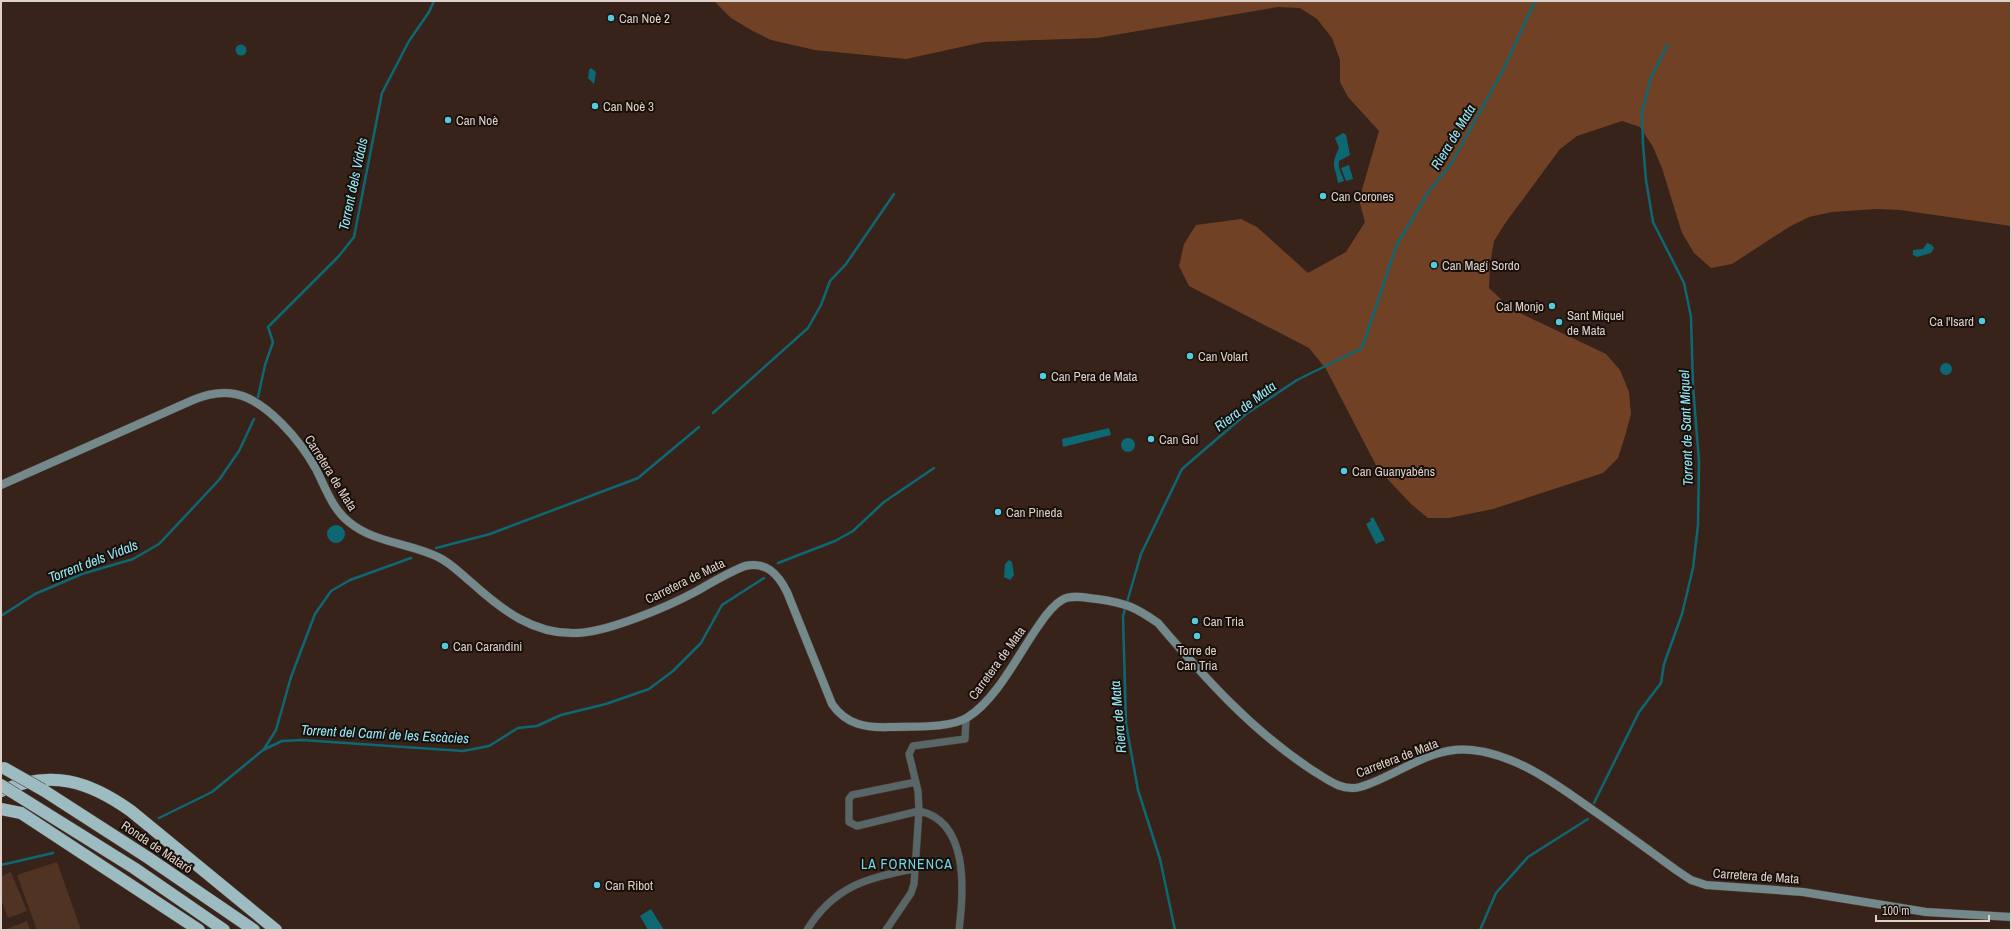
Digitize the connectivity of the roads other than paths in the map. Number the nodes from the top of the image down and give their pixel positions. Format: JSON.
{"nodes":[{"id":1,"x":1,"y":484,"type":"edge"},
{"id":2,"x":966,"y":719,"type":"junction"},
{"id":3,"x":2,"y":767,"type":"edge"},
{"id":4,"x":916,"y":782,"type":"junction"},
{"id":5,"x":1,"y":785,"type":"edge"},
{"id":6,"x":1,"y":791,"type":"edge"},
{"id":7,"x":1,"y":809,"type":"edge"},
{"id":8,"x":919,"y":811,"type":"junction"},
{"id":9,"x":914,"y":870,"type":"junction"},
{"id":10,"x":2011,"y":917,"type":"edge"},
{"id":11,"x":199,"y":930,"type":"edge"},
{"id":12,"x":224,"y":930,"type":"edge"},
{"id":13,"x":254,"y":930,"type":"edge"},
{"id":14,"x":276,"y":930,"type":"edge"},
{"id":15,"x":807,"y":930,"type":"edge"},
{"id":16,"x":886,"y":930,"type":"edge"},
{"id":17,"x":959,"y":930,"type":"edge"}],
"edges":[{"from":1,"to":2,"type":"street","name":"Carretera de Mata"},
{"from":2,"to":4,"type":"street"},
{"from":2,"to":10,"type":"street","name":"Carretera de Mata"},
{"from":3,"to":13,"type":"highway","name":"Ronda de Mataró","bridge":true},
{"from":4,"to":8,"type":"street"},
{"from":4,"to":8,"type":"street"},
{"from":5,"to":12,"type":"highway","bridge":true},
{"from":6,"to":14,"type":"highway"},
{"from":7,"to":11,"type":"highway"},
{"from":8,"to":9,"type":"street"},
{"from":8,"to":17,"type":"street"},
{"from":9,"to":15,"type":"street"},
{"from":9,"to":16,"type":"street"}]}
